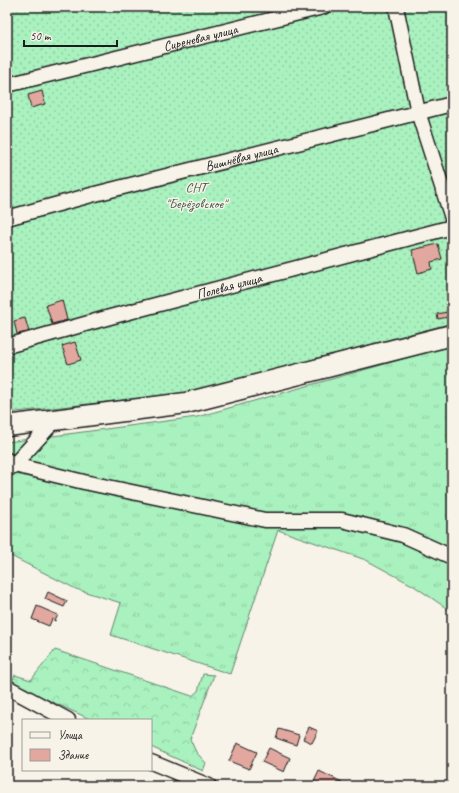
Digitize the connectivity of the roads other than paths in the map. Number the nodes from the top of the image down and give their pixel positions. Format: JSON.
{"nodes":[{"id":1,"x":323,"y":7,"type":"edge"},
{"id":2,"x":396,"y":7,"type":"edge"},
{"id":3,"x":7,"y":85,"type":"edge"},
{"id":4,"x":452,"y":104,"type":"edge"},
{"id":5,"x":418,"y":112,"type":"junction"},
{"id":6,"x":7,"y":218,"type":"edge"},
{"id":7,"x":452,"y":218,"type":"edge"},
{"id":8,"x":452,"y":226,"type":"edge"},
{"id":9,"x":452,"y":335,"type":"edge"},
{"id":10,"x":7,"y":346,"type":"edge"},
{"id":11,"x":55,"y":420,"type":"junction"},
{"id":12,"x":7,"y":426,"type":"edge"},
{"id":13,"x":9,"y":465,"type":"edge"},
{"id":14,"x":452,"y":557,"type":"edge"},
{"id":15,"x":7,"y":687,"type":"edge"},
{"id":16,"x":66,"y":719,"type":"edge"},
{"id":17,"x":152,"y":762,"type":"edge"},
{"id":18,"x":210,"y":786,"type":"edge"}],
"edges":[{"from":1,"to":3,"type":"street","name":"Сиреневая улица"},
{"from":2,"to":5,"type":"street"},
{"from":4,"to":5,"type":"street","name":"Вишнёвая улица"},
{"from":5,"to":6,"type":"street","name":"Вишнёвая улица"},
{"from":5,"to":7,"type":"street"},
{"from":8,"to":10,"type":"street","name":"Полевая улица"},
{"from":9,"to":11,"type":"street"},
{"from":11,"to":12,"type":"street"},
{"from":11,"to":13,"type":"street"},
{"from":13,"to":14,"type":"street"},
{"from":15,"to":16,"type":"street"},
{"from":17,"to":18,"type":"street"}]}
